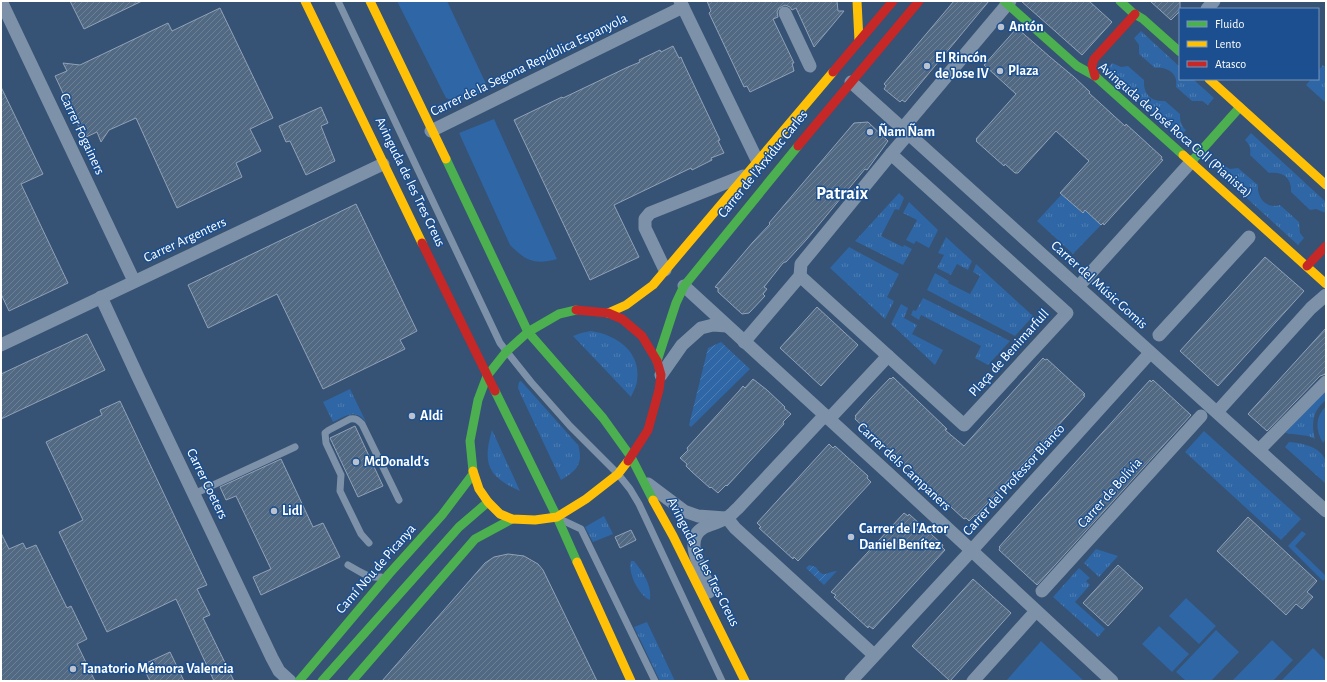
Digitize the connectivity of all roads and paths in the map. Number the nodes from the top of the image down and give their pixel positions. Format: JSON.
{"nodes":[{"id":1,"x":1,"y":1,"type":"edge"},
{"id":2,"x":305,"y":1,"type":"edge"},
{"id":3,"x":338,"y":1,"type":"edge"},
{"id":4,"x":370,"y":1,"type":"edge"},
{"id":5,"x":857,"y":1,"type":"edge"},
{"id":6,"x":893,"y":1,"type":"edge"},
{"id":7,"x":919,"y":1,"type":"edge"},
{"id":8,"x":1120,"y":1,"type":"edge"},
{"id":9,"x":1007,"y":2,"type":"edge"},
{"id":10,"x":682,"y":4,"type":"edge"},
{"id":11,"x":785,"y":13,"type":"dead end"},
{"id":12,"x":1134,"y":14,"type":"junction"},
{"id":13,"x":859,"y":41,"type":"junction"},
{"id":14,"x":1178,"y":45,"type":"edge"},
{"id":15,"x":810,"y":66,"type":"dead end"},
{"id":16,"x":1095,"y":76,"type":"junction"},
{"id":17,"x":1210,"y":80,"type":"edge"},
{"id":18,"x":851,"y":82,"type":"junction"},
{"id":19,"x":1240,"y":107,"type":"junction"},
{"id":20,"x":431,"y":131,"type":"junction"},
{"id":21,"x":906,"y":131,"type":"junction"},
{"id":22,"x":891,"y":154,"type":"junction"},
{"id":23,"x":758,"y":162,"type":"junction"},
{"id":24,"x":1191,"y":162,"type":"junction"},
{"id":25,"x":383,"y":164,"type":"junction"},
{"id":26,"x":747,"y":175,"type":"junction"},
{"id":27,"x":1326,"y":185,"type":"edge"},
{"id":28,"x":1249,"y":237,"type":"dead end"},
{"id":29,"x":1326,"y":246,"type":"edge"},
{"id":30,"x":1307,"y":266,"type":"junction"},
{"id":31,"x":665,"y":270,"type":"junction"},
{"id":32,"x":800,"y":276,"type":"junction"},
{"id":33,"x":134,"y":282,"type":"junction"},
{"id":34,"x":1326,"y":284,"type":"edge"},
{"id":35,"x":684,"y":286,"type":"junction"},
{"id":36,"x":1078,"y":287,"type":"junction"},
{"id":37,"x":1326,"y":295,"type":"edge"},
{"id":38,"x":101,"y":297,"type":"junction"},
{"id":39,"x":608,"y":313,"type":"junction"},
{"id":40,"x":727,"y":326,"type":"junction"},
{"id":41,"x":528,"y":332,"type":"junction"},
{"id":42,"x":1159,"y":335,"type":"dead end"},
{"id":43,"x":744,"y":342,"type":"junction"},
{"id":44,"x":1,"y":345,"type":"edge"},
{"id":45,"x":506,"y":352,"type":"junction"},
{"id":46,"x":1150,"y":353,"type":"junction"},
{"id":47,"x":888,"y":356,"type":"junction"},
{"id":48,"x":657,"y":361,"type":"junction"},
{"id":49,"x":661,"y":375,"type":"junction"},
{"id":50,"x":488,"y":376,"type":"junction"},
{"id":51,"x":1326,"y":382,"type":"edge"},
{"id":52,"x":1217,"y":412,"type":"junction"},
{"id":53,"x":1201,"y":416,"type":"dead end"},
{"id":54,"x":827,"y":417,"type":"junction"},
{"id":55,"x":295,"y":447,"type":"dead end"},
{"id":56,"x":1259,"y":450,"type":"junction"},
{"id":57,"x":631,"y":457,"type":"junction"},
{"id":58,"x":473,"y":474,"type":"junction"},
{"id":59,"x":618,"y":474,"type":"junction"},
{"id":60,"x":642,"y":480,"type":"junction"},
{"id":61,"x":194,"y":494,"type":"junction"},
{"id":62,"x":399,"y":500,"type":"dead end"},
{"id":63,"x":488,"y":502,"type":"junction"},
{"id":64,"x":1326,"y":512,"type":"edge"},
{"id":65,"x":557,"y":517,"type":"junction"},
{"id":66,"x":727,"y":518,"type":"junction"},
{"id":67,"x":512,"y":519,"type":"junction"},
{"id":68,"x":369,"y":543,"type":"dead end"},
{"id":69,"x":971,"y":551,"type":"junction"},
{"id":70,"x":348,"y":565,"type":"dead end"},
{"id":71,"x":389,"y":574,"type":"junction"},
{"id":72,"x":1042,"y":591,"type":"dead end"},
{"id":73,"x":708,"y":604,"type":"junction"},
{"id":74,"x":1036,"y":611,"type":"junction"},
{"id":75,"x":874,"y":655,"type":"junction"},
{"id":76,"x":290,"y":681,"type":"edge"},
{"id":77,"x":299,"y":681,"type":"edge"},
{"id":78,"x":322,"y":681,"type":"edge"},
{"id":79,"x":352,"y":681,"type":"edge"},
{"id":80,"x":631,"y":681,"type":"edge"},
{"id":81,"x":655,"y":681,"type":"edge"},
{"id":82,"x":722,"y":681,"type":"edge"},
{"id":83,"x":745,"y":681,"type":"edge"},
{"id":84,"x":851,"y":681,"type":"edge"},
{"id":85,"x":973,"y":681,"type":"edge"},
{"id":86,"x":1112,"y":681,"type":"edge"}],
"edges":[{"from":1,"to":33,"type":"street","name":"Carrer Fogainers"},
{"from":2,"to":25,"type":"main road","name":"Avinguda de les Tres Creus"},
{"from":3,"to":45,"type":"lane"},
{"from":4,"to":20,"type":"main road","name":"Avinguda de les Tres Creus"},
{"from":5,"to":13,"type":"main road"},
{"from":6,"to":13,"type":"main road","name":"Carrer de l'Arxiduc Carles"},
{"from":7,"to":18,"type":"main road","name":"Carrer de l'Arxiduc Carles"},
{"from":8,"to":12,"type":"main road"},
{"from":9,"to":16,"type":"main road","name":"Avinguda de José Roca Coll (Pianista)"},
{"from":9,"to":21,"type":"street"},
{"from":10,"to":20,"type":"street","name":"Carrer de la Segona República Espanyola"},
{"from":10,"to":23,"type":"street"},
{"from":11,"to":15,"type":"street"},
{"from":12,"to":14,"type":"main road"},
{"from":12,"to":16,"type":"main road"},
{"from":13,"to":23,"type":"main road","name":"Carrer de l'Arxiduc Carles"},
{"from":16,"to":24,"type":"main road","name":"Avinguda de José Roca Coll (Pianista)"},
{"from":17,"to":19,"type":"main road"},
{"from":18,"to":21,"type":"street","name":"Carrer del Músic Gomis"},
{"from":18,"to":35,"type":"main road","name":"Carrer de l'Arxiduc Carles"},
{"from":19,"to":24,"type":"main road"},
{"from":19,"to":27,"type":"main road"},
{"from":20,"to":41,"type":"main road","name":"Avinguda de les Tres Creus"},
{"from":21,"to":22,"type":"street"},
{"from":21,"to":36,"type":"street","name":"Carrer del Músic Gomis"},
{"from":22,"to":32,"type":"street"},
{"from":22,"to":47,"type":"street","name":"Plaça de Benimarfull"},
{"from":23,"to":26,"type":"main road","name":"Carrer de l'Arxiduc Carles"},
{"from":24,"to":30,"type":"main road","name":"Avinguda de José Roca Coll (Pianista)"},
{"from":24,"to":36,"type":"street"},
{"from":25,"to":33,"type":"street","name":"Carrer Argenters"},
{"from":25,"to":50,"type":"main road","name":"Avinguda de les Tres Creus"},
{"from":26,"to":31,"type":"main road","name":"Carrer de l'Arxiduc Carles"},
{"from":26,"to":31,"type":"street","name":"Carrer de l'Arxiduc Carles"},
{"from":28,"to":42,"type":"street"},
{"from":29,"to":30,"type":"main road"},
{"from":30,"to":34,"type":"main road","name":"Avinguda de José Roca Coll (Pianista)"},
{"from":31,"to":39,"type":"main road","name":"Carrer de l'Arxiduc Carles"},
{"from":32,"to":43,"type":"street"},
{"from":32,"to":47,"type":"street","name":"Plaça de Benimarfull"},
{"from":33,"to":38,"type":"street","name":"Carrer Argenters"},
{"from":35,"to":40,"type":"street","name":"Carrer dels Campaners"},
{"from":35,"to":48,"type":"main road","name":"Carrer de l'Arxiduc Carles"},
{"from":36,"to":46,"type":"street","name":"Carrer del Músic Gomis"},
{"from":37,"to":52,"type":"street"},
{"from":38,"to":44,"type":"street","name":"Carrer Argenters"},
{"from":38,"to":61,"type":"street","name":"Carrer Coeters"},
{"from":39,"to":41,"type":"main road"},
{"from":39,"to":48,"type":"main road"},
{"from":40,"to":43,"type":"street","name":"Carrer dels Campaners"},
{"from":40,"to":49,"type":"street"},
{"from":41,"to":45,"type":"main road"},
{"from":41,"to":57,"type":"main road","name":"Avinguda de les Tres Creus"},
{"from":43,"to":54,"type":"street","name":"Carrer dels Campaners"},
{"from":45,"to":50,"type":"main road"},
{"from":45,"to":59,"type":"lane"},
{"from":46,"to":52,"type":"street","name":"Carrer del Músic Gomis"},
{"from":46,"to":69,"type":"street","name":"Carrer del Professor Blanco"},
{"from":47,"to":54,"type":"street"},
{"from":48,"to":49,"type":"main road"},
{"from":49,"to":57,"type":"main road"},
{"from":50,"to":58,"type":"main road"},
{"from":50,"to":65,"type":"main road","name":"Avinguda de les Tres Creus"},
{"from":51,"to":56,"type":"street"},
{"from":52,"to":56,"type":"street","name":"Carrer del Músic Gomis"},
{"from":53,"to":72,"type":"street","name":"Carrer de Bolívia"},
{"from":54,"to":66,"type":"street"},
{"from":54,"to":69,"type":"street","name":"Carrer dels Campaners"},
{"from":55,"to":61,"type":"lane"},
{"from":56,"to":64,"type":"street","name":"Carrer del Músic Gomis"},
{"from":57,"to":59,"type":"main road"},
{"from":57,"to":60,"type":"main road","name":"Avinguda de les Tres Creus"},
{"from":58,"to":63,"type":"main road"},
{"from":58,"to":71,"type":"main road","name":"Camí Nou de Picanya"},
{"from":59,"to":65,"type":"main road"},
{"from":59,"to":82,"type":"lane"},
{"from":60,"to":66,"type":"street"},
{"from":60,"to":73,"type":"main road","name":"Avinguda de les Tres Creus"},
{"from":61,"to":76,"type":"street","name":"Carrer Coeters"},
{"from":62,"to":68,"type":"lane"},
{"from":63,"to":67,"type":"main road"},
{"from":63,"to":78,"type":"main road"},
{"from":65,"to":67,"type":"main road"},
{"from":65,"to":80,"type":"main road","name":"Avinguda de les Tres Creus"},
{"from":65,"to":81,"type":"lane"},
{"from":66,"to":73,"type":"street"},
{"from":66,"to":75,"type":"street"},
{"from":67,"to":79,"type":"main road"},
{"from":69,"to":74,"type":"street","name":"Carrer dels Campaners"},
{"from":69,"to":75,"type":"street","name":"Carrer del Professor Blanco"},
{"from":70,"to":71,"type":"lane"},
{"from":71,"to":77,"type":"main road","name":"Camí Nou de Picanya"},
{"from":73,"to":83,"type":"main road","name":"Avinguda de les Tres Creus"},
{"from":74,"to":85,"type":"street"},
{"from":74,"to":86,"type":"street","name":"Carrer dels Campaners"},
{"from":75,"to":84,"type":"street","name":"Carrer del Professor Blanco"}]}
